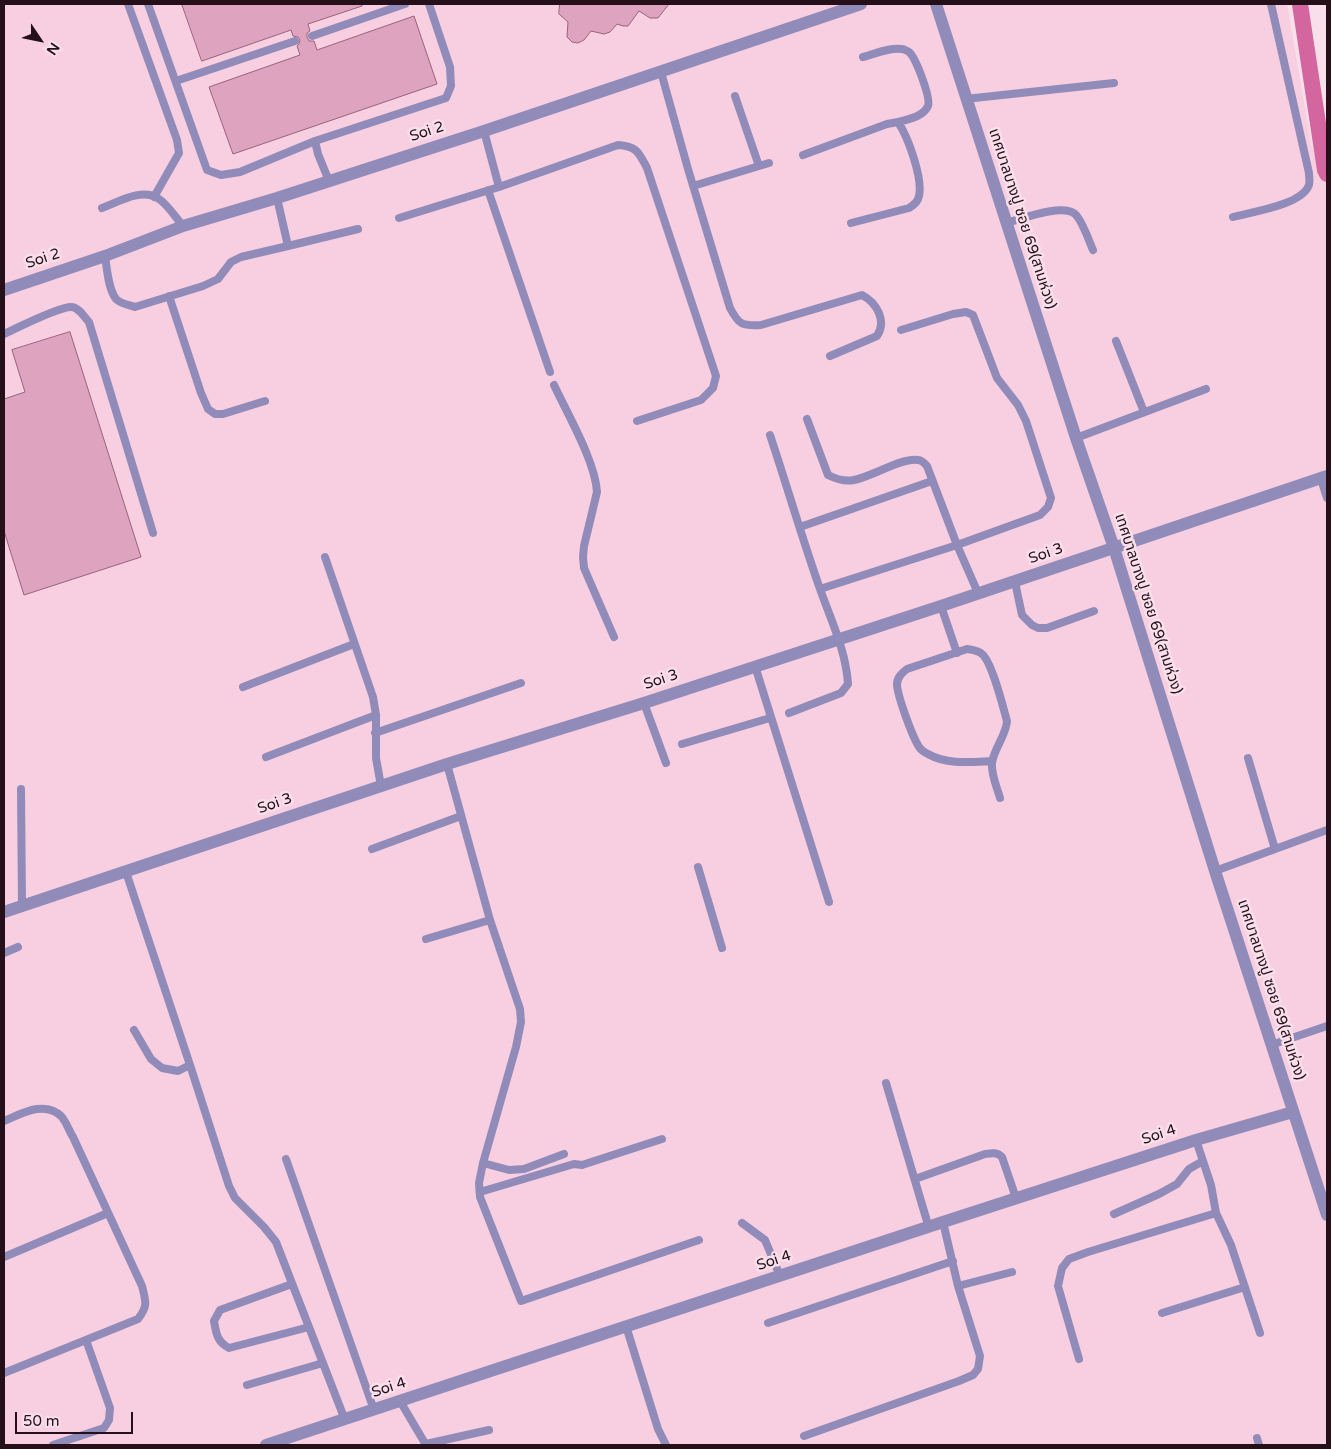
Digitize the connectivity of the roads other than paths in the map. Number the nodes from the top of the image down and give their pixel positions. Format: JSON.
{"nodes":[{"id":1,"x":128,"y":4,"type":"edge"},
{"id":2,"x":148,"y":4,"type":"edge"},
{"id":3,"x":406,"y":4,"type":"edge"},
{"id":4,"x":429,"y":4,"type":"edge"},
{"id":5,"x":861,"y":4,"type":"edge"},
{"id":6,"x":936,"y":4,"type":"edge"},
{"id":7,"x":1271,"y":4,"type":"edge"},
{"id":8,"x":312,"y":36,"type":"dead end"},
{"id":9,"x":295,"y":41,"type":"dead end"},
{"id":10,"x":863,"y":57,"type":"dead end"},
{"id":11,"x":660,"y":72,"type":"junction"},
{"id":12,"x":176,"y":81,"type":"junction"},
{"id":13,"x":1114,"y":83,"type":"dead end"},
{"id":14,"x":735,"y":96,"type":"dead end"},
{"id":15,"x":965,"y":99,"type":"junction"},
{"id":16,"x":898,"y":122,"type":"junction"},
{"id":17,"x":484,"y":131,"type":"junction"},
{"id":18,"x":315,"y":141,"type":"junction"},
{"id":19,"x":803,"y":155,"type":"dead end"},
{"id":20,"x":769,"y":163,"type":"dead end"},
{"id":21,"x":759,"y":166,"type":"junction"},
{"id":22,"x":329,"y":181,"type":"junction"},
{"id":23,"x":693,"y":186,"type":"junction"},
{"id":24,"x":499,"y":187,"type":"junction"},
{"id":25,"x":488,"y":190,"type":"junction"},
{"id":26,"x":154,"y":197,"type":"junction"},
{"id":27,"x":277,"y":198,"type":"junction"},
{"id":28,"x":102,"y":208,"type":"dead end"},
{"id":29,"x":1234,"y":217,"type":"dead end"},
{"id":30,"x":399,"y":218,"type":"dead end"},
{"id":31,"x":851,"y":223,"type":"dead end"},
{"id":32,"x":1006,"y":223,"type":"junction"},
{"id":33,"x":183,"y":226,"type":"junction"},
{"id":34,"x":358,"y":229,"type":"dead end"},
{"id":35,"x":288,"y":246,"type":"junction"},
{"id":36,"x":1093,"y":250,"type":"dead end"},
{"id":37,"x":104,"y":256,"type":"junction"},
{"id":38,"x":4,"y":290,"type":"edge"},
{"id":39,"x":169,"y":296,"type":"junction"},
{"id":40,"x":901,"y":330,"type":"dead end"},
{"id":41,"x":4,"y":334,"type":"edge"},
{"id":42,"x":1116,"y":341,"type":"dead end"},
{"id":43,"x":830,"y":356,"type":"dead end"},
{"id":44,"x":550,"y":372,"type":"dead end"},
{"id":45,"x":554,"y":385,"type":"dead end"},
{"id":46,"x":1206,"y":388,"type":"dead end"},
{"id":47,"x":265,"y":401,"type":"dead end"},
{"id":48,"x":1144,"y":412,"type":"junction"},
{"id":49,"x":807,"y":419,"type":"dead end"},
{"id":50,"x":637,"y":421,"type":"dead end"},
{"id":51,"x":770,"y":435,"type":"dead end"},
{"id":52,"x":1076,"y":438,"type":"junction"},
{"id":53,"x":1324,"y":478,"type":"edge"},
{"id":54,"x":932,"y":481,"type":"junction"},
{"id":55,"x":1327,"y":498,"type":"edge"},
{"id":56,"x":800,"y":527,"type":"junction"},
{"id":57,"x":153,"y":533,"type":"dead end"},
{"id":58,"x":957,"y":545,"type":"junction"},
{"id":59,"x":1114,"y":548,"type":"junction"},
{"id":60,"x":325,"y":557,"type":"dead end"},
{"id":61,"x":1015,"y":582,"type":"junction"},
{"id":62,"x":820,"y":589,"type":"junction"},
{"id":63,"x":978,"y":593,"type":"junction"},
{"id":64,"x":941,"y":606,"type":"junction"},
{"id":65,"x":1094,"y":611,"type":"dead end"},
{"id":66,"x":614,"y":637,"type":"dead end"},
{"id":67,"x":838,"y":639,"type":"junction"},
{"id":68,"x":354,"y":644,"type":"junction"},
{"id":69,"x":957,"y":653,"type":"junction"},
{"id":70,"x":755,"y":666,"type":"junction"},
{"id":71,"x":521,"y":682,"type":"dead end"},
{"id":72,"x":242,"y":687,"type":"dead end"},
{"id":73,"x":644,"y":703,"type":"junction"},
{"id":74,"x":789,"y":713,"type":"dead end"},
{"id":75,"x":376,"y":715,"type":"junction"},
{"id":76,"x":770,"y":718,"type":"junction"},
{"id":77,"x":375,"y":733,"type":"junction"},
{"id":78,"x":682,"y":744,"type":"dead end"},
{"id":79,"x":266,"y":757,"type":"dead end"},
{"id":80,"x":1248,"y":758,"type":"dead end"},
{"id":81,"x":992,"y":761,"type":"junction"},
{"id":82,"x":666,"y":763,"type":"dead end"},
{"id":83,"x":447,"y":764,"type":"junction"},
{"id":84,"x":381,"y":786,"type":"junction"},
{"id":85,"x":21,"y":789,"type":"dead end"},
{"id":86,"x":1000,"y":798,"type":"dead end"},
{"id":87,"x":461,"y":816,"type":"junction"},
{"id":88,"x":1327,"y":830,"type":"edge"},
{"id":89,"x":372,"y":849,"type":"dead end"},
{"id":90,"x":1275,"y":850,"type":"junction"},
{"id":91,"x":698,"y":867,"type":"dead end"},
{"id":92,"x":1215,"y":870,"type":"junction"},
{"id":93,"x":126,"y":872,"type":"junction"},
{"id":94,"x":829,"y":902,"type":"dead end"},
{"id":95,"x":22,"y":907,"type":"junction"},
{"id":96,"x":4,"y":912,"type":"edge"},
{"id":97,"x":490,"y":920,"type":"junction"},
{"id":98,"x":426,"y":939,"type":"dead end"},
{"id":99,"x":18,"y":947,"type":"dead end"},
{"id":100,"x":722,"y":948,"type":"dead end"},
{"id":101,"x":4,"y":953,"type":"edge"},
{"id":102,"x":1327,"y":1026,"type":"edge"},
{"id":103,"x":134,"y":1030,"type":"dead end"},
{"id":104,"x":1271,"y":1045,"type":"junction"},
{"id":105,"x":190,"y":1065,"type":"junction"},
{"id":106,"x":886,"y":1083,"type":"dead end"},
{"id":107,"x":1293,"y":1112,"type":"junction"},
{"id":108,"x":4,"y":1121,"type":"edge"},
{"id":109,"x":662,"y":1139,"type":"dead end"},
{"id":110,"x":1196,"y":1140,"type":"junction"},
{"id":111,"x":564,"y":1154,"type":"dead end"},
{"id":112,"x":286,"y":1159,"type":"dead end"},
{"id":113,"x":1203,"y":1161,"type":"junction"},
{"id":114,"x":483,"y":1163,"type":"junction"},
{"id":115,"x":915,"y":1180,"type":"junction"},
{"id":116,"x":480,"y":1192,"type":"junction"},
{"id":117,"x":1324,"y":1193,"type":"edge"},
{"id":118,"x":1016,"y":1198,"type":"junction"},
{"id":119,"x":108,"y":1213,"type":"junction"},
{"id":120,"x":1216,"y":1213,"type":"junction"},
{"id":121,"x":1114,"y":1214,"type":"dead end"},
{"id":122,"x":1327,"y":1216,"type":"edge"},
{"id":123,"x":943,"y":1222,"type":"junction"},
{"id":124,"x":742,"y":1223,"type":"dead end"},
{"id":125,"x":928,"y":1228,"type":"junction"},
{"id":126,"x":699,"y":1240,"type":"dead end"},
{"id":127,"x":4,"y":1257,"type":"edge"},
{"id":128,"x":953,"y":1261,"type":"junction"},
{"id":129,"x":1012,"y":1272,"type":"dead end"},
{"id":130,"x":780,"y":1276,"type":"junction"},
{"id":131,"x":292,"y":1284,"type":"junction"},
{"id":132,"x":958,"y":1286,"type":"junction"},
{"id":133,"x":1245,"y":1287,"type":"junction"},
{"id":134,"x":1162,"y":1313,"type":"dead end"},
{"id":135,"x":768,"y":1323,"type":"dead end"},
{"id":136,"x":626,"y":1326,"type":"junction"},
{"id":137,"x":309,"y":1328,"type":"junction"},
{"id":138,"x":1260,"y":1333,"type":"dead end"},
{"id":139,"x":86,"y":1340,"type":"junction"},
{"id":140,"x":1079,"y":1359,"type":"dead end"},
{"id":141,"x":323,"y":1363,"type":"junction"},
{"id":142,"x":4,"y":1373,"type":"edge"},
{"id":143,"x":247,"y":1385,"type":"dead end"},
{"id":144,"x":400,"y":1401,"type":"junction"},
{"id":145,"x":374,"y":1410,"type":"junction"},
{"id":146,"x":345,"y":1420,"type":"junction"},
{"id":147,"x":658,"y":1428,"type":"junction"},
{"id":148,"x":489,"y":1430,"type":"dead end"},
{"id":149,"x":804,"y":1436,"type":"dead end"},
{"id":150,"x":53,"y":1445,"type":"edge"},
{"id":151,"x":266,"y":1445,"type":"edge"},
{"id":152,"x":426,"y":1445,"type":"edge"},
{"id":153,"x":658,"y":1445,"type":"edge"},
{"id":154,"x":666,"y":1445,"type":"edge"}],
"edges":[{"from":1,"to":26,"type":"lane"},
{"from":2,"to":12,"type":"lane"},
{"from":3,"to":8,"type":"lane"},
{"from":4,"to":18,"type":"lane"},
{"from":5,"to":11,"type":"street","name":"Soi 2"},
{"from":6,"to":15,"type":"street","name":"เทศบาลบางปู ซอย 69(สามห่วง)"},
{"from":7,"to":29,"type":"lane"},
{"from":9,"to":12,"type":"lane"},
{"from":10,"to":16,"type":"lane"},
{"from":11,"to":17,"type":"street","name":"Soi 2"},
{"from":11,"to":23,"type":"lane"},
{"from":12,"to":18,"type":"lane"},
{"from":13,"to":15,"type":"lane"},
{"from":14,"to":21,"type":"lane"},
{"from":15,"to":32,"type":"street","name":"เทศบาลบางปู ซอย 69(สามห่วง)"},
{"from":16,"to":19,"type":"lane"},
{"from":16,"to":31,"type":"lane"},
{"from":17,"to":22,"type":"street","name":"Soi 2"},
{"from":17,"to":24,"type":"lane"},
{"from":18,"to":22,"type":"lane"},
{"from":20,"to":21,"type":"lane"},
{"from":21,"to":23,"type":"lane"},
{"from":22,"to":27,"type":"street","name":"Soi 2"},
{"from":23,"to":43,"type":"lane"},
{"from":24,"to":25,"type":"lane"},
{"from":24,"to":50,"type":"lane"},
{"from":25,"to":30,"type":"lane"},
{"from":25,"to":44,"type":"lane"},
{"from":26,"to":28,"type":"lane"},
{"from":26,"to":33,"type":"lane"},
{"from":27,"to":33,"type":"street","name":"Soi 2"},
{"from":27,"to":35,"type":"lane"},
{"from":32,"to":36,"type":"lane"},
{"from":32,"to":52,"type":"street","name":"เทศบาลบางปู ซอย 69(สามห่วง)"},
{"from":33,"to":37,"type":"street","name":"Soi 2"},
{"from":34,"to":35,"type":"lane"},
{"from":35,"to":39,"type":"lane"},
{"from":37,"to":38,"type":"street","name":"Soi 2"},
{"from":37,"to":39,"type":"lane"},
{"from":39,"to":47,"type":"lane"},
{"from":40,"to":58,"type":"lane"},
{"from":41,"to":57,"type":"lane"},
{"from":42,"to":48,"type":"lane"},
{"from":45,"to":66,"type":"lane"},
{"from":46,"to":48,"type":"lane"},
{"from":48,"to":52,"type":"lane"},
{"from":49,"to":54,"type":"lane"},
{"from":51,"to":56,"type":"lane"},
{"from":52,"to":59,"type":"street","name":"เทศบาลบางปู ซอย 69(สามห่วง)"},
{"from":53,"to":55,"type":"lane"},
{"from":53,"to":59,"type":"street","name":"Soi 3"},
{"from":54,"to":56,"type":"lane"},
{"from":54,"to":58,"type":"lane"},
{"from":56,"to":62,"type":"lane"},
{"from":58,"to":62,"type":"lane"},
{"from":58,"to":63,"type":"lane"},
{"from":59,"to":61,"type":"street","name":"Soi 3"},
{"from":59,"to":92,"type":"street","name":"เทศบาลบางปู ซอย 69(สามห่วง)"},
{"from":60,"to":68,"type":"lane"},
{"from":61,"to":63,"type":"street","name":"Soi 3"},
{"from":61,"to":65,"type":"lane"},
{"from":62,"to":67,"type":"lane"},
{"from":63,"to":64,"type":"street","name":"Soi 3"},
{"from":64,"to":67,"type":"street","name":"Soi 3"},
{"from":64,"to":69,"type":"lane"},
{"from":67,"to":70,"type":"street","name":"Soi 3"},
{"from":67,"to":74,"type":"lane"},
{"from":68,"to":72,"type":"lane"},
{"from":68,"to":75,"type":"lane"},
{"from":69,"to":81,"type":"lane"},
{"from":69,"to":81,"type":"lane"},
{"from":70,"to":73,"type":"street","name":"Soi 3"},
{"from":70,"to":76,"type":"lane"},
{"from":71,"to":77,"type":"lane"},
{"from":73,"to":82,"type":"lane"},
{"from":73,"to":83,"type":"street","name":"Soi 3"},
{"from":75,"to":77,"type":"lane"},
{"from":75,"to":79,"type":"lane"},
{"from":76,"to":78,"type":"lane"},
{"from":76,"to":94,"type":"lane"},
{"from":77,"to":84,"type":"lane"},
{"from":80,"to":90,"type":"lane"},
{"from":81,"to":86,"type":"lane"},
{"from":83,"to":84,"type":"street","name":"Soi 3"},
{"from":83,"to":87,"type":"lane"},
{"from":84,"to":93,"type":"street","name":"Soi 3"},
{"from":85,"to":95,"type":"lane"},
{"from":87,"to":89,"type":"lane"},
{"from":87,"to":97,"type":"lane"},
{"from":88,"to":90,"type":"lane"},
{"from":90,"to":92,"type":"lane"},
{"from":91,"to":100,"type":"lane"},
{"from":92,"to":104,"type":"street","name":"เทศบาลบางปู ซอย 69(สามห่วง)"},
{"from":93,"to":95,"type":"street","name":"Soi 3"},
{"from":93,"to":105,"type":"lane"},
{"from":95,"to":96,"type":"street","name":"Soi 3"},
{"from":97,"to":98,"type":"lane"},
{"from":97,"to":114,"type":"lane"},
{"from":99,"to":101,"type":"lane"},
{"from":102,"to":104,"type":"lane"},
{"from":103,"to":105,"type":"lane"},
{"from":104,"to":107,"type":"street","name":"เทศบาลบางปู ซอย 69(สามห่วง)"},
{"from":105,"to":131,"type":"lane"},
{"from":106,"to":115,"type":"lane"},
{"from":107,"to":110,"type":"street","name":"Soi 4"},
{"from":107,"to":117,"type":"street","name":"เทศบาลบางปู ซอย 69(สามห่วง)"},
{"from":108,"to":119,"type":"lane"},
{"from":109,"to":116,"type":"lane"},
{"from":110,"to":113,"type":"lane"},
{"from":110,"to":118,"type":"street","name":"Soi 4"},
{"from":111,"to":114,"type":"lane"},
{"from":112,"to":145,"type":"lane"},
{"from":113,"to":120,"type":"lane"},
{"from":113,"to":121,"type":"lane"},
{"from":114,"to":116,"type":"lane"},
{"from":115,"to":118,"type":"lane"},
{"from":115,"to":125,"type":"lane"},
{"from":116,"to":126,"type":"lane"},
{"from":117,"to":122,"type":"street","name":"เทศบาลบางปู ซอย 69(สามห่วง)"},
{"from":118,"to":123,"type":"street","name":"Soi 4"},
{"from":119,"to":127,"type":"lane"},
{"from":119,"to":139,"type":"lane"},
{"from":120,"to":133,"type":"lane"},
{"from":120,"to":140,"type":"lane"},
{"from":123,"to":125,"type":"street","name":"Soi 4"},
{"from":123,"to":128,"type":"lane"},
{"from":124,"to":130,"type":"lane"},
{"from":125,"to":130,"type":"street","name":"Soi 4"},
{"from":128,"to":132,"type":"lane"},
{"from":128,"to":135,"type":"lane"},
{"from":129,"to":132,"type":"lane"},
{"from":130,"to":136,"type":"street","name":"Soi 4"},
{"from":131,"to":137,"type":"lane"},
{"from":131,"to":137,"type":"lane"},
{"from":132,"to":149,"type":"lane"},
{"from":133,"to":134,"type":"lane"},
{"from":133,"to":138,"type":"lane"},
{"from":136,"to":144,"type":"street","name":"Soi 4"},
{"from":136,"to":147,"type":"lane"},
{"from":137,"to":141,"type":"lane"},
{"from":139,"to":142,"type":"lane"},
{"from":139,"to":150,"type":"lane"},
{"from":141,"to":143,"type":"lane"},
{"from":141,"to":146,"type":"lane"},
{"from":144,"to":145,"type":"street","name":"Soi 4"},
{"from":144,"to":152,"type":"lane"},
{"from":145,"to":146,"type":"street","name":"Soi 4"},
{"from":146,"to":151,"type":"street","name":"Soi 4"},
{"from":147,"to":153,"type":"lane"},
{"from":147,"to":154,"type":"lane"},
{"from":148,"to":152,"type":"lane"}]}
